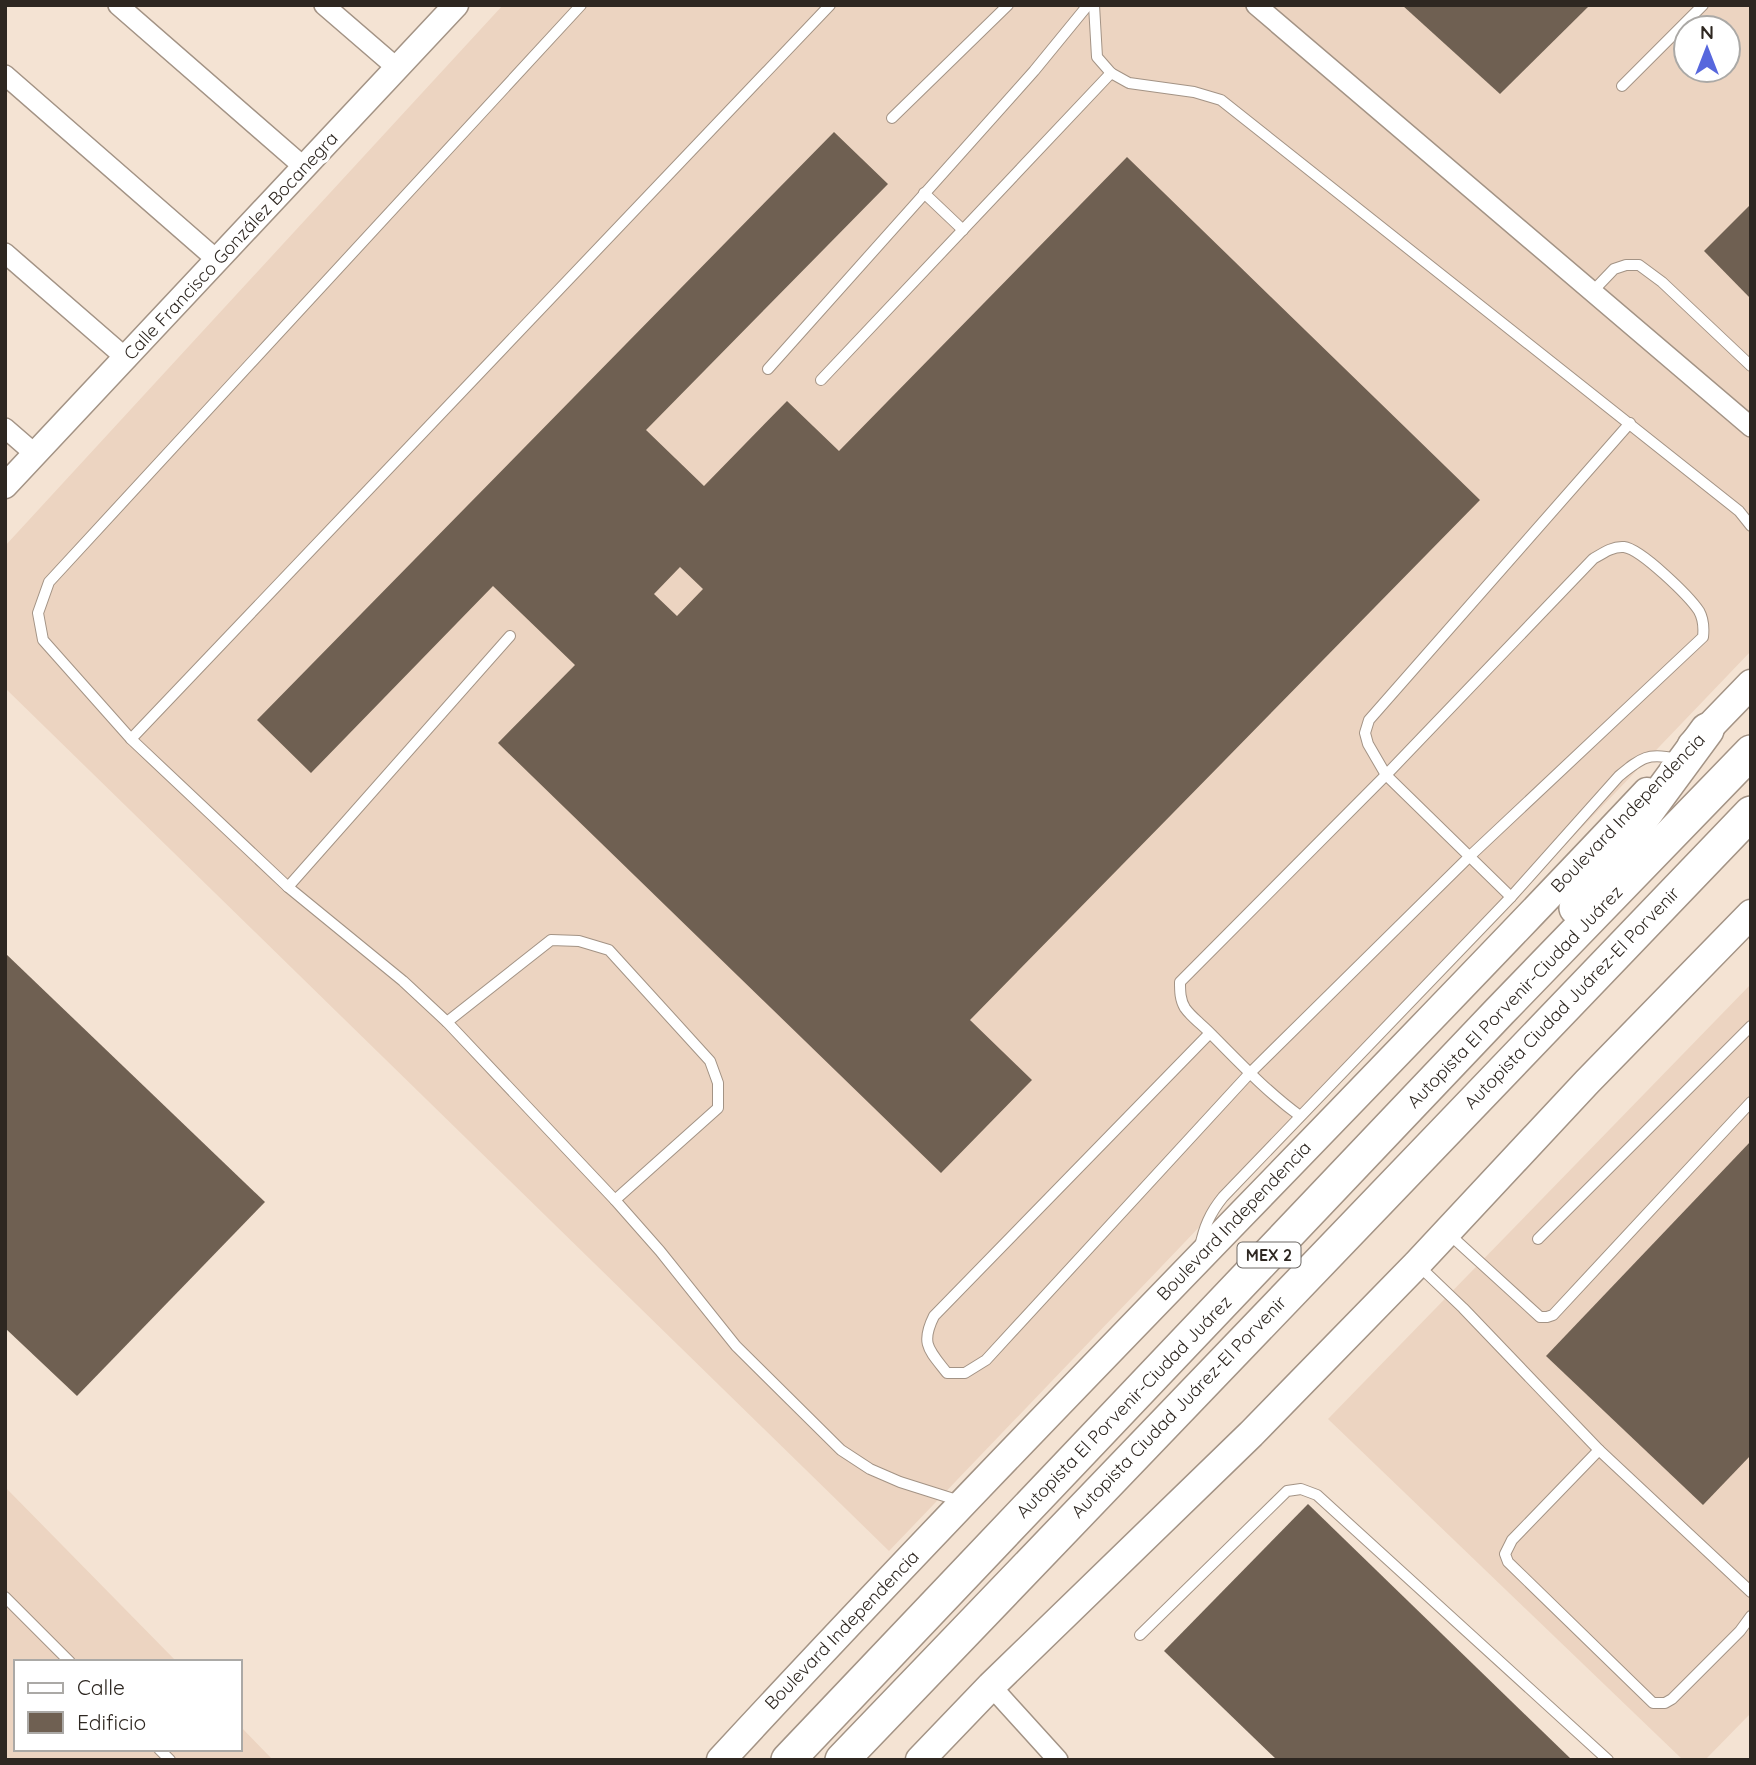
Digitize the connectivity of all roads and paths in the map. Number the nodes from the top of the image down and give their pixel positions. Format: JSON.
{"nodes":[{"id":1,"x":118,"y":5,"type":"edge"},
{"id":2,"x":324,"y":5,"type":"edge"},
{"id":3,"x":456,"y":5,"type":"edge"},
{"id":4,"x":581,"y":5,"type":"edge"},
{"id":5,"x":830,"y":5,"type":"edge"},
{"id":6,"x":1008,"y":5,"type":"edge"},
{"id":7,"x":1088,"y":5,"type":"edge"},
{"id":8,"x":1094,"y":5,"type":"edge"},
{"id":9,"x":1256,"y":5,"type":"edge"},
{"id":10,"x":1703,"y":5,"type":"edge"},
{"id":11,"x":397,"y":68,"type":"junction"},
{"id":12,"x":1111,"y":73,"type":"junction"},
{"id":13,"x":5,"y":75,"type":"edge"},
{"id":14,"x":1622,"y":86,"type":"dead end"},
{"id":15,"x":892,"y":118,"type":"dead end"},
{"id":16,"x":305,"y":168,"type":"junction"},
{"id":17,"x":924,"y":193,"type":"junction"},
{"id":18,"x":963,"y":230,"type":"junction"},
{"id":19,"x":5,"y":253,"type":"edge"},
{"id":20,"x":217,"y":260,"type":"junction"},
{"id":21,"x":1592,"y":292,"type":"junction"},
{"id":22,"x":127,"y":359,"type":"junction"},
{"id":23,"x":1751,"y":366,"type":"edge"},
{"id":24,"x":768,"y":369,"type":"dead end"},
{"id":25,"x":821,"y":380,"type":"dead end"},
{"id":26,"x":1630,"y":423,"type":"junction"},
{"id":27,"x":1751,"y":427,"type":"edge"},
{"id":28,"x":5,"y":428,"type":"edge"},
{"id":29,"x":35,"y":454,"type":"junction"},
{"id":30,"x":5,"y":486,"type":"edge"},
{"id":31,"x":1751,"y":526,"type":"edge"},
{"id":32,"x":510,"y":636,"type":"dead end"},
{"id":33,"x":1751,"y":684,"type":"edge"},
{"id":34,"x":1707,"y":730,"type":"junction"},
{"id":35,"x":131,"y":739,"type":"junction"},
{"id":36,"x":1751,"y":752,"type":"edge"},
{"id":37,"x":1677,"y":760,"type":"junction"},
{"id":38,"x":1386,"y":775,"type":"junction"},
{"id":39,"x":1751,"y":813,"type":"edge"},
{"id":40,"x":1470,"y":856,"type":"junction"},
{"id":41,"x":289,"y":887,"type":"junction"},
{"id":42,"x":1511,"y":897,"type":"junction"},
{"id":43,"x":1751,"y":914,"type":"edge"},
{"id":44,"x":1500,"y":1011,"type":"junction"},
{"id":45,"x":1413,"y":1018,"type":"junction"},
{"id":46,"x":447,"y":1022,"type":"junction"},
{"id":47,"x":1751,"y":1026,"type":"edge"},
{"id":48,"x":1210,"y":1033,"type":"junction"},
{"id":49,"x":1250,"y":1073,"type":"junction"},
{"id":50,"x":1751,"y":1102,"type":"edge"},
{"id":51,"x":1300,"y":1115,"type":"junction"},
{"id":52,"x":615,"y":1200,"type":"junction"},
{"id":53,"x":1446,"y":1231,"type":"junction"},
{"id":54,"x":1538,"y":1239,"type":"dead end"},
{"id":55,"x":1198,"y":1257,"type":"junction"},
{"id":56,"x":1417,"y":1264,"type":"junction"},
{"id":57,"x":1599,"y":1450,"type":"junction"},
{"id":58,"x":964,"y":1502,"type":"junction"},
{"id":59,"x":1751,"y":1592,"type":"edge"},
{"id":60,"x":5,"y":1598,"type":"edge"},
{"id":61,"x":1751,"y":1616,"type":"edge"},
{"id":62,"x":1140,"y":1635,"type":"dead end"},
{"id":63,"x":68,"y":1660,"type":"edge"},
{"id":64,"x":991,"y":1686,"type":"junction"},
{"id":65,"x":721,"y":1760,"type":"edge"},
{"id":66,"x":788,"y":1760,"type":"edge"},
{"id":67,"x":842,"y":1760,"type":"edge"},
{"id":68,"x":919,"y":1760,"type":"edge"},
{"id":69,"x":1058,"y":1760,"type":"edge"},
{"id":70,"x":1608,"y":1760,"type":"edge"}],
"edges":[{"from":1,"to":16,"type":"street"},
{"from":2,"to":11,"type":"street"},
{"from":3,"to":11,"type":"street","name":"Calle Francisco González Bocanegra"},
{"from":4,"to":35,"type":"lane"},
{"from":5,"to":35,"type":"lane"},
{"from":6,"to":15,"type":"lane"},
{"from":7,"to":17,"type":"lane"},
{"from":8,"to":12,"type":"lane"},
{"from":9,"to":21,"type":"street"},
{"from":10,"to":14,"type":"lane"},
{"from":11,"to":16,"type":"street","name":"Calle Francisco González Bocanegra"},
{"from":12,"to":18,"type":"lane"},
{"from":12,"to":26,"type":"lane"},
{"from":13,"to":20,"type":"street"},
{"from":16,"to":20,"type":"street","name":"Calle Francisco González Bocanegra"},
{"from":17,"to":18,"type":"lane"},
{"from":17,"to":24,"type":"lane"},
{"from":18,"to":25,"type":"lane"},
{"from":19,"to":22,"type":"street"},
{"from":20,"to":22,"type":"street","name":"Calle Francisco González Bocanegra"},
{"from":21,"to":23,"type":"lane"},
{"from":21,"to":27,"type":"street"},
{"from":22,"to":29,"type":"street","name":"Calle Francisco González Bocanegra"},
{"from":26,"to":31,"type":"lane"},
{"from":26,"to":38,"type":"lane"},
{"from":28,"to":29,"type":"street"},
{"from":29,"to":30,"type":"street","name":"Calle Francisco González Bocanegra"},
{"from":32,"to":41,"type":"lane"},
{"from":33,"to":34,"type":"main road","name":"Boulevard Independencia"},
{"from":34,"to":37,"type":"main road","name":"Boulevard Independencia"},
{"from":34,"to":44,"type":"highway"},
{"from":35,"to":41,"type":"lane"},
{"from":36,"to":44,"type":"highway","name":"Autopista El Porvenir-Ciudad Juárez","number":"MEX 2"},
{"from":37,"to":42,"type":"lane"},
{"from":37,"to":45,"type":"main road","name":"Boulevard Independencia"},
{"from":38,"to":40,"type":"lane"},
{"from":38,"to":40,"type":"lane"},
{"from":38,"to":48,"type":"lane"},
{"from":39,"to":67,"type":"highway","name":"Autopista Ciudad Juárez-El Porvenir","number":"MEX 2"},
{"from":40,"to":42,"type":"lane"},
{"from":40,"to":49,"type":"lane"},
{"from":41,"to":46,"type":"lane"},
{"from":42,"to":45,"type":"lane"},
{"from":43,"to":53,"type":"main road"},
{"from":44,"to":66,"type":"highway","name":"Autopista El Porvenir-Ciudad Juárez","number":"MEX 2"},
{"from":45,"to":51,"type":"lane"},
{"from":45,"to":55,"type":"main road","name":"Boulevard Independencia"},
{"from":46,"to":52,"type":"lane"},
{"from":46,"to":52,"type":"lane"},
{"from":47,"to":54,"type":"lane"},
{"from":48,"to":49,"type":"lane"},
{"from":48,"to":49,"type":"lane"},
{"from":49,"to":51,"type":"lane"},
{"from":50,"to":53,"type":"lane"},
{"from":51,"to":55,"type":"lane"},
{"from":52,"to":58,"type":"lane"},
{"from":53,"to":56,"type":"main road"},
{"from":55,"to":58,"type":"main road","name":"Boulevard Independencia"},
{"from":56,"to":57,"type":"lane"},
{"from":56,"to":64,"type":"main road"},
{"from":57,"to":59,"type":"lane"},
{"from":57,"to":61,"type":"lane"},
{"from":58,"to":65,"type":"main road","name":"Boulevard Independencia"},
{"from":60,"to":63,"type":"lane"},
{"from":62,"to":70,"type":"lane"},
{"from":64,"to":68,"type":"main road"},
{"from":64,"to":69,"type":"street"}]}
